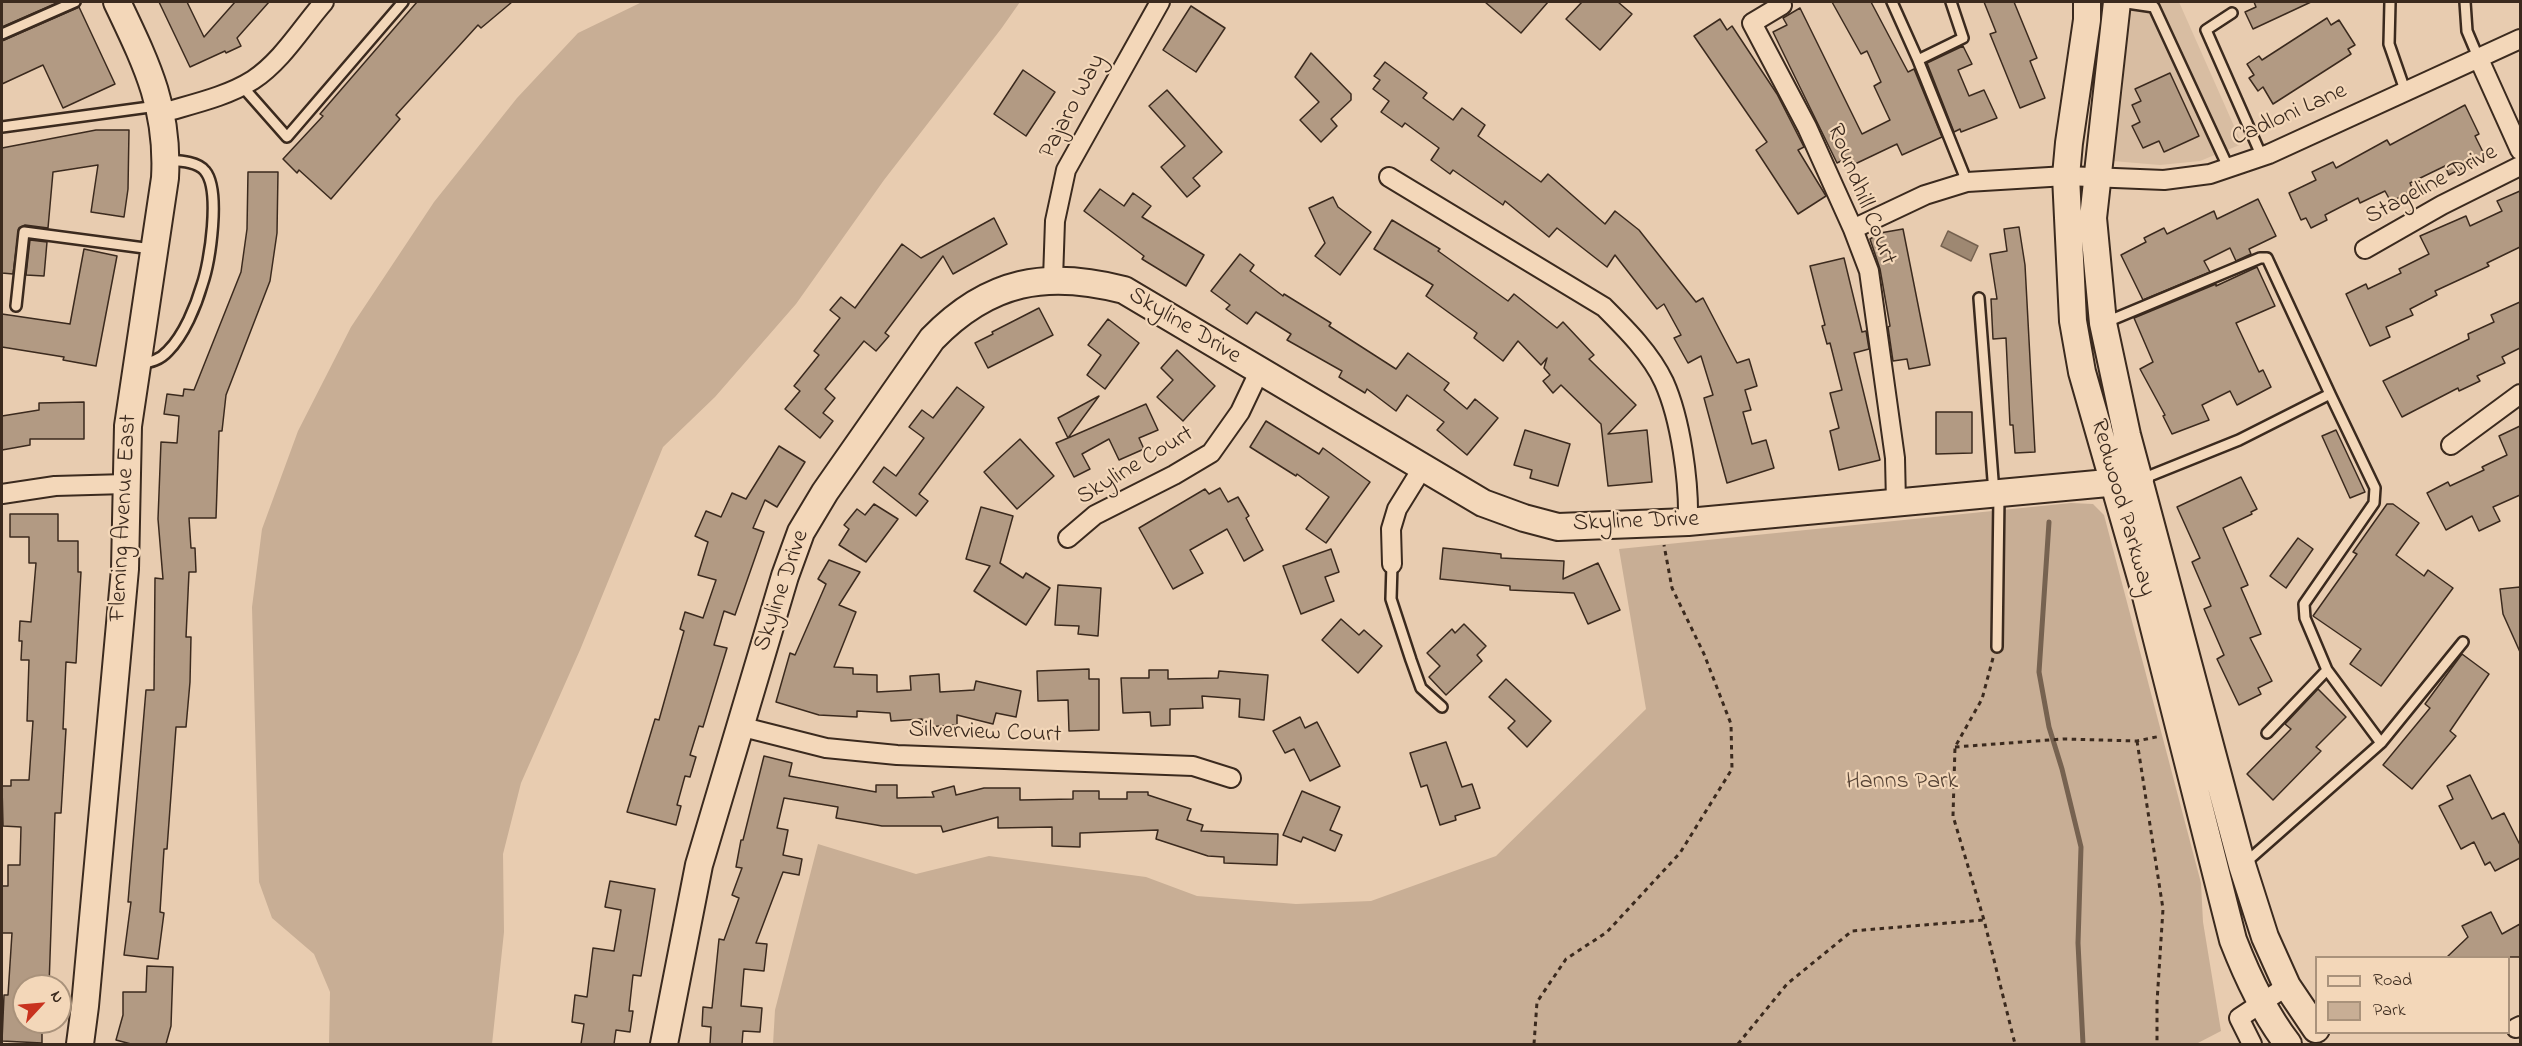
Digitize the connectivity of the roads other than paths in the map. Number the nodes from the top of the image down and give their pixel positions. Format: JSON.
{"nodes":[{"id":1,"x":75,"y":2,"type":"edge"},
{"id":2,"x":117,"y":2,"type":"edge"},
{"id":3,"x":324,"y":2,"type":"edge"},
{"id":4,"x":403,"y":2,"type":"edge"},
{"id":5,"x":1160,"y":2,"type":"edge"},
{"id":6,"x":1892,"y":2,"type":"edge"},
{"id":7,"x":1950,"y":2,"type":"edge"},
{"id":8,"x":2087,"y":2,"type":"edge"},
{"id":9,"x":2117,"y":2,"type":"edge"},
{"id":10,"x":2390,"y":2,"type":"edge"},
{"id":11,"x":2465,"y":2,"type":"edge"},
{"id":12,"x":1782,"y":5,"type":"dead end"},
{"id":13,"x":2232,"y":13,"type":"dead end"},
{"id":14,"x":2,"y":34,"type":"edge"},
{"id":15,"x":2520,"y":39,"type":"edge"},
{"id":16,"x":2478,"y":57,"type":"junction"},
{"id":17,"x":1918,"y":60,"type":"junction"},
{"id":18,"x":242,"y":86,"type":"junction"},
{"id":19,"x":2405,"y":90,"type":"junction"},
{"id":20,"x":161,"y":109,"type":"junction"},
{"id":21,"x":2,"y":127,"type":"edge"},
{"id":22,"x":2520,"y":150,"type":"edge"},
{"id":23,"x":2262,"y":157,"type":"junction"},
{"id":24,"x":166,"y":160,"type":"junction"},
{"id":25,"x":2520,"y":166,"type":"edge"},
{"id":26,"x":2229,"y":169,"type":"junction"},
{"id":27,"x":2066,"y":176,"type":"junction"},
{"id":28,"x":1389,"y":177,"type":"dead end"},
{"id":29,"x":2096,"y":179,"type":"junction"},
{"id":30,"x":1967,"y":182,"type":"junction"},
{"id":31,"x":1853,"y":229,"type":"junction"},
{"id":32,"x":2365,"y":249,"type":"dead end"},
{"id":33,"x":154,"y":250,"type":"junction"},
{"id":34,"x":1053,"y":279,"type":"junction"},
{"id":35,"x":1979,"y":298,"type":"dead end"},
{"id":36,"x":16,"y":306,"type":"dead end"},
{"id":37,"x":2103,"y":323,"type":"junction"},
{"id":38,"x":137,"y":364,"type":"junction"},
{"id":39,"x":1259,"y":372,"type":"junction"},
{"id":40,"x":2330,"y":394,"type":"junction"},
{"id":41,"x":2520,"y":394,"type":"edge"},
{"id":42,"x":2451,"y":445,"type":"dead end"},
{"id":43,"x":1423,"y":468,"type":"junction"},
{"id":44,"x":2140,"y":480,"type":"junction"},
{"id":45,"x":2114,"y":483,"type":"junction"},
{"id":46,"x":126,"y":484,"type":"junction"},
{"id":47,"x":2,"y":494,"type":"edge"},
{"id":48,"x":1997,"y":495,"type":"junction"},
{"id":49,"x":1896,"y":503,"type":"junction"},
{"id":50,"x":1688,"y":522,"type":"junction"},
{"id":51,"x":1068,"y":538,"type":"dead end"},
{"id":52,"x":1392,"y":564,"type":"joint"},
{"id":53,"x":2463,"y":642,"type":"dead end"},
{"id":54,"x":1997,"y":646,"type":"road end"},
{"id":55,"x":2327,"y":670,"type":"junction"},
{"id":56,"x":1442,"y":707,"type":"dead end"},
{"id":57,"x":739,"y":726,"type":"junction"},
{"id":58,"x":2267,"y":734,"type":"dead end"},
{"id":59,"x":2381,"y":744,"type":"junction"},
{"id":60,"x":1231,"y":778,"type":"dead end"},
{"id":61,"x":2242,"y":866,"type":"junction"},
{"id":62,"x":2287,"y":986,"type":"junction"},
{"id":63,"x":2262,"y":1002,"type":"junction"},
{"id":64,"x":2315,"y":1027,"type":"edge"},
{"id":65,"x":80,"y":1044,"type":"edge"},
{"id":66,"x":664,"y":1044,"type":"edge"},
{"id":67,"x":2252,"y":1044,"type":"edge"},
{"id":68,"x":2288,"y":1044,"type":"edge"}],
"edges":[{"from":1,"to":14,"type":"lane"},
{"from":2,"to":20,"type":"street","name":"Fleming Avenue East"},
{"from":3,"to":18,"type":"street"},
{"from":4,"to":18,"type":"lane"},
{"from":5,"to":34,"type":"street","name":"Pajaro Way"},
{"from":6,"to":17,"type":"lane"},
{"from":7,"to":17,"type":"lane"},
{"from":8,"to":27,"type":"street","name":"Redwood Parkway"},
{"from":9,"to":26,"type":"lane"},
{"from":9,"to":29,"type":"street","name":"Redwood Parkway"},
{"from":10,"to":19,"type":"lane"},
{"from":11,"to":16,"type":"lane"},
{"from":12,"to":31,"type":"street","name":"Roundhill Court"},
{"from":13,"to":23,"type":"lane"},
{"from":15,"to":16,"type":"street","name":"Cadloni Lane"},
{"from":16,"to":19,"type":"street","name":"Cadloni Lane"},
{"from":16,"to":22,"type":"street"},
{"from":17,"to":30,"type":"lane"},
{"from":18,"to":20,"type":"street"},
{"from":19,"to":23,"type":"street","name":"Cadloni Lane"},
{"from":20,"to":21,"type":"lane"},
{"from":20,"to":24,"type":"street","name":"Fleming Avenue East"},
{"from":23,"to":26,"type":"street","name":"Cadloni Lane"},
{"from":24,"to":33,"type":"street","name":"Fleming Avenue East"},
{"from":24,"to":38,"type":"lane"},
{"from":25,"to":32,"type":"street","name":"Stageline Drive"},
{"from":26,"to":29,"type":"street","name":"Cadloni Lane"},
{"from":27,"to":29,"type":"street","name":"Cadloni Lane"},
{"from":27,"to":30,"type":"street","name":"Cadloni Lane"},
{"from":27,"to":45,"type":"street","name":"Redwood Parkway"},
{"from":28,"to":50,"type":"street"},
{"from":29,"to":37,"type":"street","name":"Redwood Parkway"},
{"from":30,"to":31,"type":"street","name":"Cadloni Lane"},
{"from":31,"to":49,"type":"street","name":"Roundhill Court"},
{"from":33,"to":36,"type":"lane"},
{"from":33,"to":38,"type":"street","name":"Fleming Avenue East"},
{"from":34,"to":39,"type":"street","name":"Skyline Drive"},
{"from":34,"to":57,"type":"street","name":"Skyline Drive"},
{"from":35,"to":48,"type":"lane"},
{"from":37,"to":40,"type":"lane"},
{"from":37,"to":44,"type":"street","name":"Redwood Parkway"},
{"from":38,"to":46,"type":"street","name":"Fleming Avenue East"},
{"from":39,"to":43,"type":"street","name":"Skyline Drive"},
{"from":39,"to":51,"type":"street","name":"Skyline Court"},
{"from":40,"to":44,"type":"lane"},
{"from":40,"to":55,"type":"lane"},
{"from":41,"to":42,"type":"street"},
{"from":43,"to":50,"type":"street","name":"Skyline Drive"},
{"from":43,"to":52,"type":"street"},
{"from":44,"to":45,"type":"street","name":"Skyline Drive"},
{"from":44,"to":61,"type":"street","name":"Redwood Parkway"},
{"from":45,"to":48,"type":"street","name":"Skyline Drive"},
{"from":45,"to":63,"type":"street","name":"Redwood Parkway"},
{"from":46,"to":47,"type":"street"},
{"from":46,"to":65,"type":"street","name":"Fleming Avenue East"},
{"from":48,"to":49,"type":"street","name":"Skyline Drive"},
{"from":48,"to":54,"type":"lane"},
{"from":49,"to":50,"type":"street","name":"Skyline Drive"},
{"from":52,"to":56,"type":"lane"},
{"from":53,"to":59,"type":"lane"},
{"from":55,"to":58,"type":"lane"},
{"from":55,"to":59,"type":"lane"},
{"from":57,"to":60,"type":"street","name":"Silverview Court"},
{"from":57,"to":66,"type":"street","name":"Skyline Drive"},
{"from":59,"to":61,"type":"lane"},
{"from":61,"to":62,"type":"street","name":"Redwood Parkway"},
{"from":62,"to":63,"type":"street"},
{"from":62,"to":64,"type":"street","name":"Redwood Parkway"},
{"from":63,"to":67,"type":"street"},
{"from":63,"to":68,"type":"street","name":"Redwood Parkway"}]}
